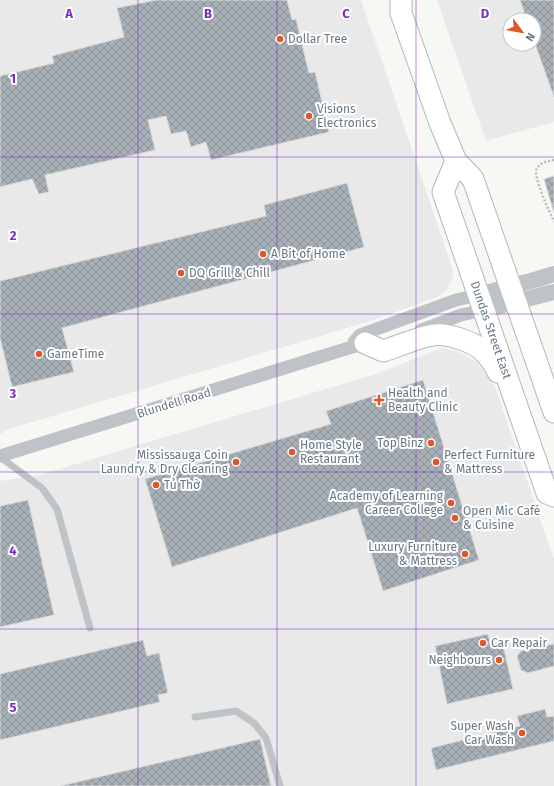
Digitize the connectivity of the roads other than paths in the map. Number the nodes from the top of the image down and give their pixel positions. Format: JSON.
{"nodes":[{"id":1,"x":396,"y":4,"type":"edge"},
{"id":2,"x":456,"y":161,"type":"junction"},
{"id":3,"x":554,"y":274,"type":"edge"},
{"id":4,"x":554,"y":292,"type":"edge"},
{"id":5,"x":513,"y":294,"type":"junction"},
{"id":6,"x":481,"y":302,"type":"junction"},
{"id":7,"x":357,"y":346,"type":"junction"},
{"id":8,"x":516,"y":403,"type":"junction"},
{"id":9,"x":554,"y":412,"type":"edge"},
{"id":10,"x":0,"y":456,"type":"edge"},
{"id":11,"x":554,"y":496,"type":"edge"},
{"id":12,"x":90,"y":628,"type":"dead end"},
{"id":13,"x":195,"y":717,"type":"dead end"},
{"id":14,"x":280,"y":786,"type":"edge"}],
"edges":[{"from":1,"to":2,"type":"main road"},
{"from":2,"to":5,"type":"main road"},
{"from":2,"to":6,"type":"main road","name":"Dundas Street East"},
{"from":3,"to":5,"type":"street"},
{"from":4,"to":5,"type":"street"},
{"from":5,"to":6,"type":"street"},
{"from":5,"to":9,"type":"main road"},
{"from":6,"to":7,"type":"street","name":"Blundell Road"},
{"from":6,"to":7,"type":"street"},
{"from":6,"to":8,"type":"main road","name":"Dundas Street East"},
{"from":7,"to":8,"type":"main road"},
{"from":7,"to":10,"type":"street","name":"Blundell Road"},
{"from":8,"to":11,"type":"main road","name":"Dundas Street East"},
{"from":10,"to":12,"type":"lane"},
{"from":13,"to":14,"type":"lane"}]}
